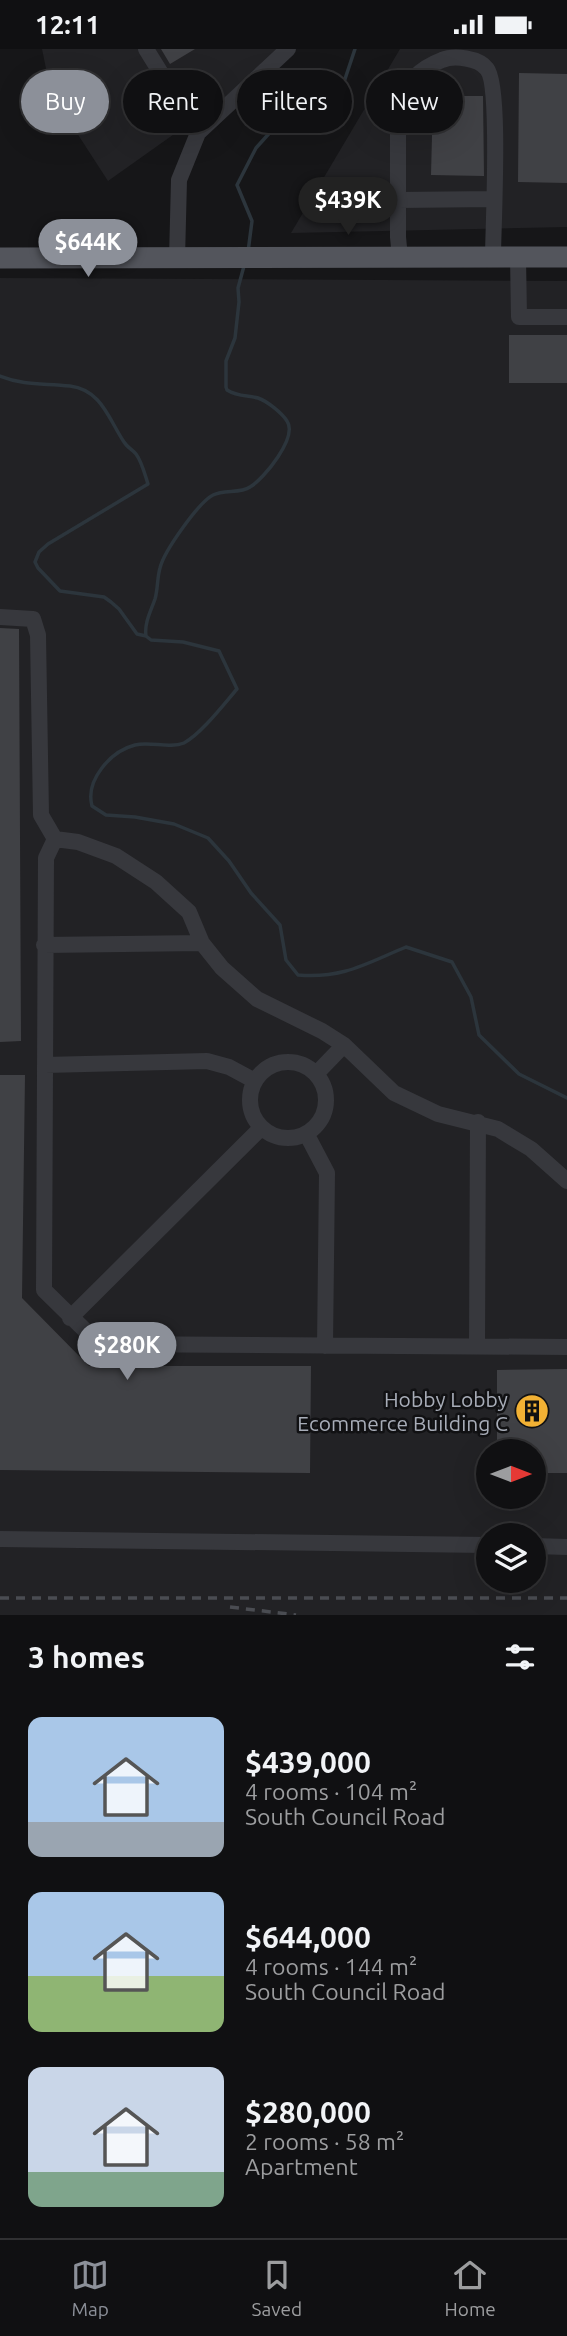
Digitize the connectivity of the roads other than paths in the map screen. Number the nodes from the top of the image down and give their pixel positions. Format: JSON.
{"nodes":[{"id":1,"x":146,"y":49,"type":"edge"},
{"id":2,"x":288,"y":49,"type":"edge"},
{"id":3,"x":159,"y":70,"type":"edge"},
{"id":4,"x":223,"y":110,"type":"edge"},
{"id":5,"x":198,"y":133,"type":"edge"},
{"id":6,"x":494,"y":199,"type":"junction"},
{"id":7,"x":398,"y":200,"type":"junction"},
{"id":8,"x":493,"y":257,"type":"junction"},
{"id":9,"x":518,"y":257,"type":"junction"},
{"id":10,"x":567,"y":257,"type":"edge"},
{"id":11,"x":0,"y":258,"type":"edge"},
{"id":12,"x":177,"y":258,"type":"junction"},
{"id":13,"x":400,"y":258,"type":"junction"},
{"id":14,"x":567,"y":317,"type":"edge"},
{"id":15,"x":0,"y":617,"type":"edge"},
{"id":16,"x":55,"y":839,"type":"junction"},
{"id":17,"x":202,"y":943,"type":"junction"},
{"id":18,"x":44,"y":945,"type":"junction"},
{"id":19,"x":344,"y":1045,"type":"junction"},
{"id":20,"x":45,"y":1065,"type":"junction"},
{"id":21,"x":316,"y":1074,"type":"junction"},
{"id":22,"x":255,"y":1081,"type":"junction"},
{"id":23,"x":478,"y":1122,"type":"junction"},
{"id":24,"x":261,"y":1128,"type":"junction"},
{"id":25,"x":307,"y":1135,"type":"junction"},
{"id":26,"x":567,"y":1181,"type":"edge"},
{"id":27,"x":70,"y":1318,"type":"junction"},
{"id":28,"x":325,"y":1346,"type":"junction"},
{"id":29,"x":477,"y":1346,"type":"junction"},
{"id":30,"x":567,"y":1347,"type":"edge"},
{"id":31,"x":0,"y":1539,"type":"edge"},
{"id":32,"x":476,"y":1545,"type":"edge"},
{"id":33,"x":546,"y":1546,"type":"edge"},
{"id":34,"x":567,"y":1547,"type":"edge"}],
"edges":[{"from":1,"to":3,"type":"lane"},
{"from":2,"to":4,"type":"lane"},
{"from":5,"to":12,"type":"lane"},
{"from":6,"to":7,"type":"lane"},
{"from":6,"to":7,"type":"lane"},
{"from":6,"to":8,"type":"lane"},
{"from":7,"to":13,"type":"lane"},
{"from":8,"to":9,"type":"main road"},
{"from":8,"to":13,"type":"main road"},
{"from":9,"to":10,"type":"main road"},
{"from":9,"to":14,"type":"lane"},
{"from":11,"to":12,"type":"main road"},
{"from":12,"to":13,"type":"main road"},
{"from":15,"to":16,"type":"lane"},
{"from":16,"to":17,"type":"lane"},
{"from":16,"to":18,"type":"lane"},
{"from":17,"to":18,"type":"lane"},
{"from":17,"to":19,"type":"lane"},
{"from":18,"to":20,"type":"lane"},
{"from":19,"to":21,"type":"lane"},
{"from":19,"to":23,"type":"lane"},
{"from":20,"to":22,"type":"lane"},
{"from":20,"to":27,"type":"lane"},
{"from":21,"to":22,"type":"lane"},
{"from":21,"to":25,"type":"lane"},
{"from":22,"to":24,"type":"lane"},
{"from":23,"to":26,"type":"lane"},
{"from":23,"to":29,"type":"lane"},
{"from":24,"to":25,"type":"lane"},
{"from":24,"to":27,"type":"lane"},
{"from":25,"to":28,"type":"lane"},
{"from":27,"to":28,"type":"lane"},
{"from":28,"to":29,"type":"lane"},
{"from":29,"to":30,"type":"lane"},
{"from":31,"to":32,"type":"lane"},
{"from":33,"to":34,"type":"lane"}]}
